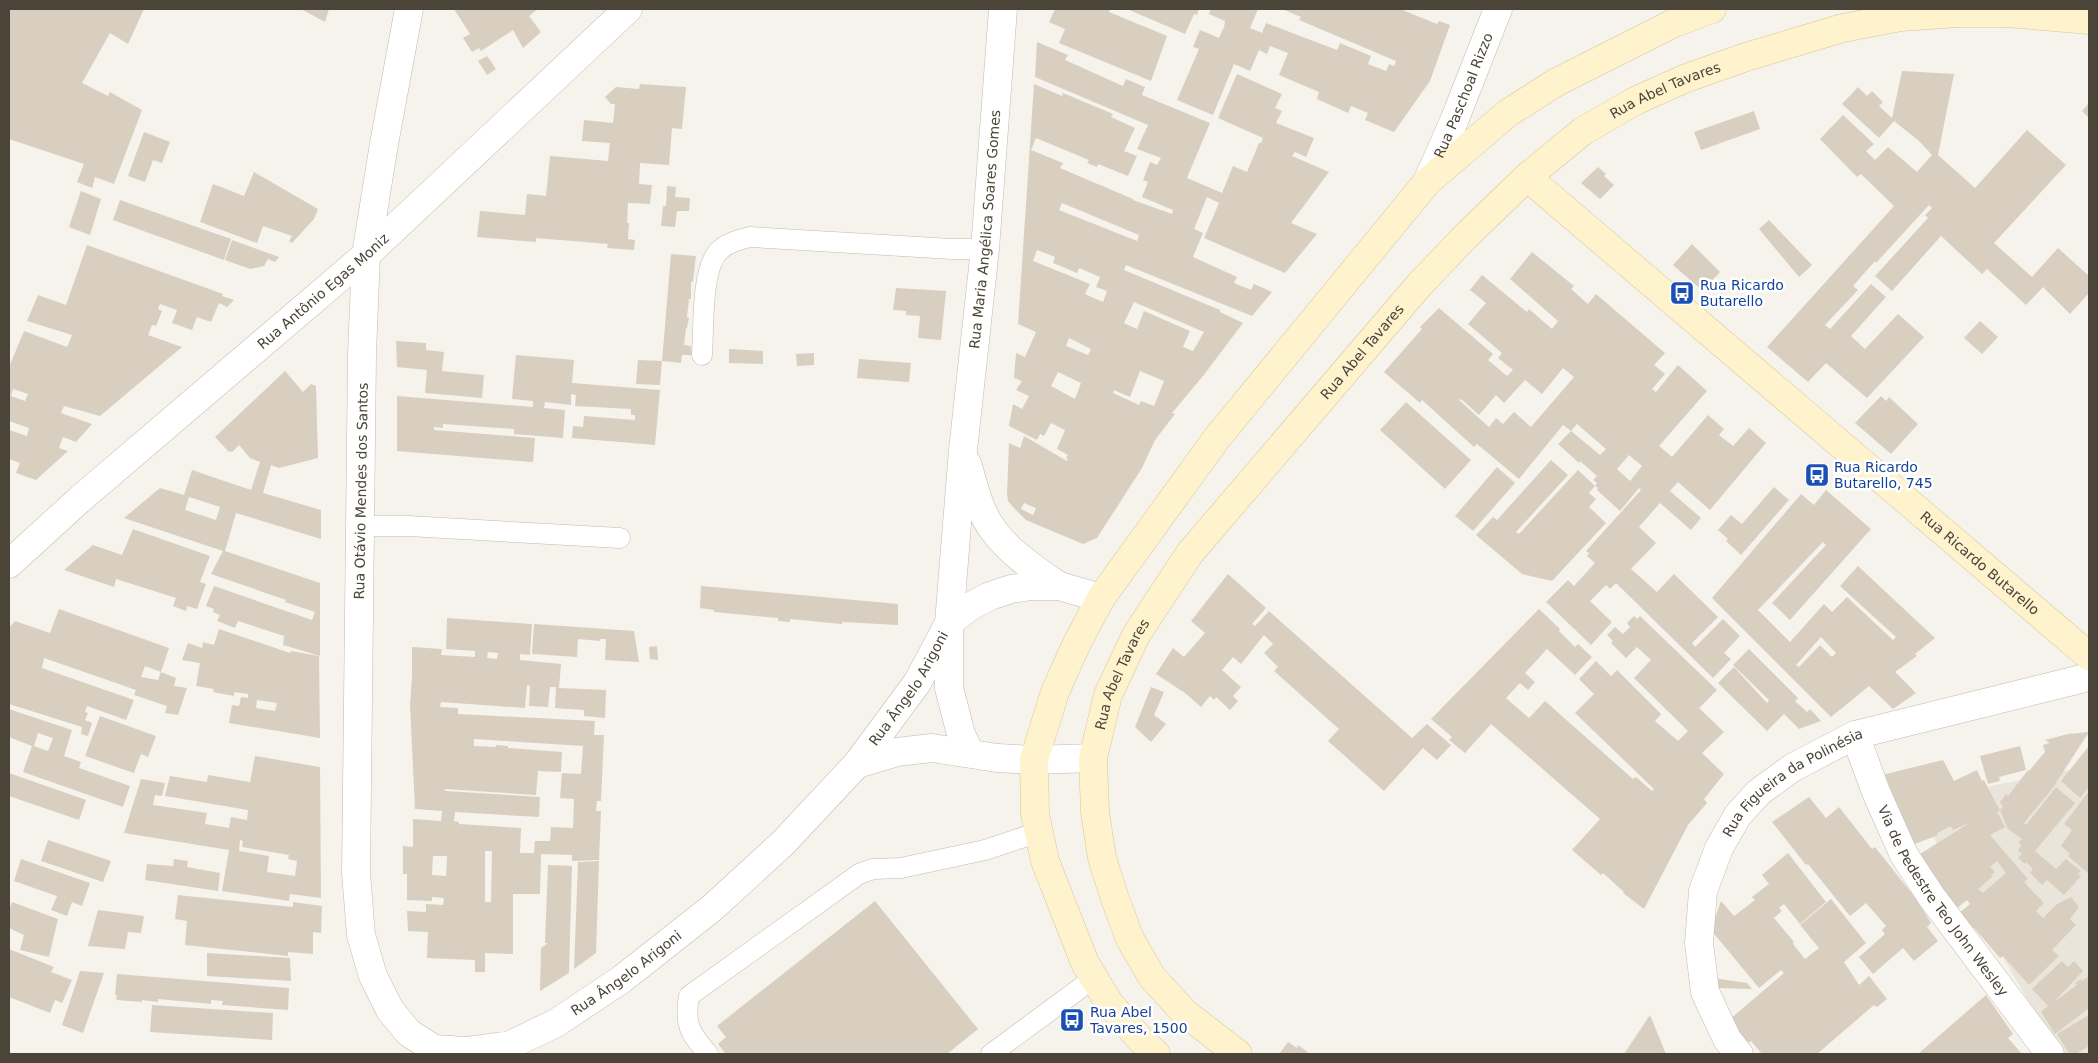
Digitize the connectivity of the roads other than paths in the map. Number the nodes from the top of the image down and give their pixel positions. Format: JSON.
{"nodes":[{"id":1,"x":409,"y":9,"type":"edge"},
{"id":2,"x":628,"y":9,"type":"edge"},
{"id":3,"x":1003,"y":9,"type":"edge"},
{"id":4,"x":1498,"y":9,"type":"edge"},
{"id":5,"x":1712,"y":9,"type":"edge"},
{"id":6,"x":2089,"y":20,"type":"edge"},
{"id":7,"x":1527,"y":177,"type":"junction"},
{"id":8,"x":1428,"y":182,"type":"junction"},
{"id":9,"x":985,"y":249,"type":"junction"},
{"id":10,"x":366,"y":255,"type":"junction"},
{"id":11,"x":702,"y":354,"type":"dead end"},
{"id":12,"x":963,"y":450,"type":"junction"},
{"id":13,"x":362,"y":526,"type":"junction"},
{"id":14,"x":620,"y":538,"type":"dead end"},
{"id":15,"x":9,"y":564,"type":"edge"},
{"id":16,"x":1059,"y":586,"type":"junction"},
{"id":17,"x":1101,"y":598,"type":"junction"},
{"id":18,"x":949,"y":623,"type":"junction"},
{"id":19,"x":2089,"y":656,"type":"edge"},
{"id":20,"x":2089,"y":677,"type":"edge"},
{"id":21,"x":1855,"y":735,"type":"junction"},
{"id":22,"x":970,"y":753,"type":"junction"},
{"id":23,"x":1093,"y":758,"type":"junction"},
{"id":24,"x":1034,"y":760,"type":"junction"},
{"id":25,"x":857,"y":764,"type":"junction"},
{"id":26,"x":1039,"y":832,"type":"junction"},
{"id":27,"x":373,"y":976,"type":"joint"},
{"id":28,"x":1094,"y":978,"type":"junction"},
{"id":29,"x":708,"y":1054,"type":"edge"},
{"id":30,"x":991,"y":1054,"type":"edge"},
{"id":31,"x":1156,"y":1054,"type":"edge"},
{"id":32,"x":1238,"y":1054,"type":"edge"},
{"id":33,"x":1739,"y":1054,"type":"edge"},
{"id":34,"x":2050,"y":1054,"type":"edge"}],
"edges":[{"from":1,"to":10,"type":"street","name":"Rua Otávio Mendes dos Santos"},
{"from":2,"to":10,"type":"street","name":"Rua Antônio Egas Moniz"},
{"from":3,"to":9,"type":"street","name":"Rua Maria Angélica Soares Gomes"},
{"from":4,"to":8,"type":"street","name":"Rua Paschoal Rizzo"},
{"from":5,"to":8,"type":"street"},
{"from":6,"to":7,"type":"street","name":"Rua Abel Tavares"},
{"from":7,"to":19,"type":"street","name":"Rua Ricardo Butarello"},
{"from":7,"to":23,"type":"street","name":"Rua Abel Tavares"},
{"from":8,"to":17,"type":"street"},
{"from":9,"to":11,"type":"lane"},
{"from":9,"to":12,"type":"street","name":"Rua Maria Angélica Soares Gomes"},
{"from":10,"to":13,"type":"street","name":"Rua Otávio Mendes dos Santos"},
{"from":10,"to":15,"type":"street","name":"Rua Antônio Egas Moniz"},
{"from":12,"to":16,"type":"street","name":"Rua Maria Angélica Soares Gomes"},
{"from":12,"to":18,"type":"street","name":"Rua Maria Angélica Soares Gomes"},
{"from":13,"to":14,"type":"lane"},
{"from":13,"to":27,"type":"street","name":"Rua Otávio Mendes dos Santos"},
{"from":16,"to":17,"type":"street","name":"Rua Ângelo Arigoni"},
{"from":16,"to":18,"type":"street","name":"Rua Ângelo Arigoni"},
{"from":17,"to":24,"type":"street"},
{"from":18,"to":22,"type":"street","name":"Rua Maria Angélica Soares Gomes"},
{"from":18,"to":25,"type":"street","name":"Rua Ângelo Arigoni"},
{"from":20,"to":21,"type":"street","name":"Rua Figueira da Polinésia"},
{"from":21,"to":33,"type":"street","name":"Rua Figueira da Polinésia"},
{"from":21,"to":34,"type":"street","name":"Via de Pedestre Teo John Wesley"},
{"from":22,"to":24,"type":"street","name":"Rua Ângelo Arigoni"},
{"from":22,"to":25,"type":"street","name":"Rua Ângelo Arigoni"},
{"from":23,"to":24,"type":"street","name":"Rua Ângelo Arigoni"},
{"from":23,"to":32,"type":"street","name":"Rua Abel Tavares"},
{"from":24,"to":26,"type":"street"},
{"from":25,"to":27,"type":"street","name":"Rua Ângelo Arigoni"},
{"from":26,"to":28,"type":"street"},
{"from":26,"to":29,"type":"lane"},
{"from":28,"to":30,"type":"lane"},
{"from":28,"to":31,"type":"street"}]}
